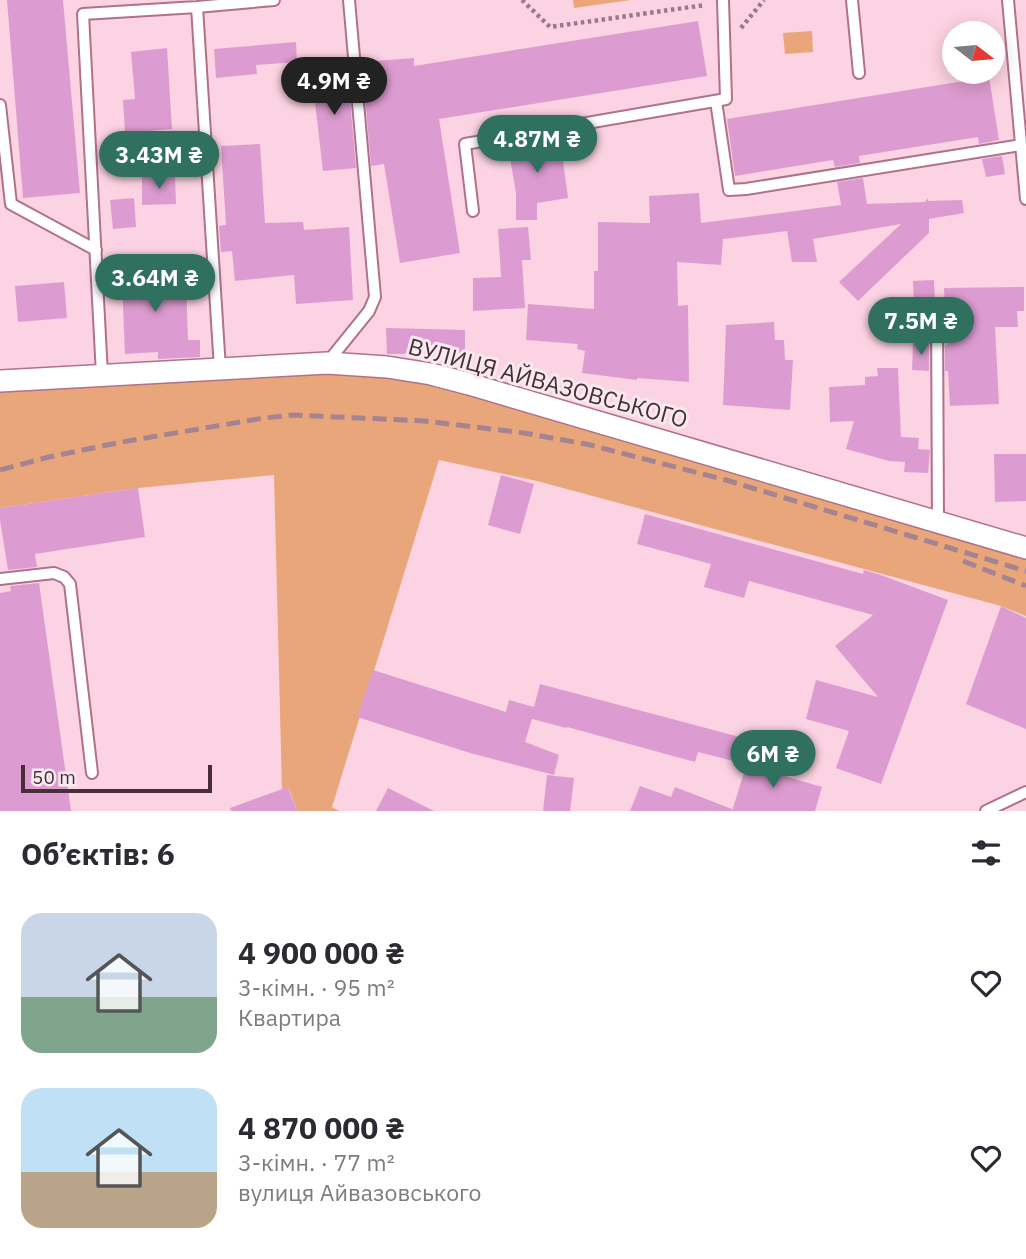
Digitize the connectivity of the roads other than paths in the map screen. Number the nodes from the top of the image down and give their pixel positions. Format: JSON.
{"nodes":[{"id":1,"x":79,"y":0,"type":"edge"},
{"id":2,"x":274,"y":0,"type":"edge"},
{"id":3,"x":349,"y":0,"type":"edge"},
{"id":4,"x":852,"y":0,"type":"edge"},
{"id":5,"x":1008,"y":0,"type":"edge"},
{"id":6,"x":723,"y":1,"type":"edge"},
{"id":7,"x":197,"y":7,"type":"junction"},
{"id":8,"x":83,"y":14,"type":"junction"},
{"id":9,"x":859,"y":73,"type":"dead end"},
{"id":10,"x":716,"y":101,"type":"junction"},
{"id":11,"x":0,"y":105,"type":"edge"},
{"id":12,"x":1021,"y":145,"type":"junction"},
{"id":13,"x":1026,"y":199,"type":"edge"},
{"id":14,"x":473,"y":211,"type":"dead end"},
{"id":15,"x":96,"y":250,"type":"junction"},
{"id":16,"x":937,"y":315,"type":"dead end"},
{"id":17,"x":327,"y":363,"type":"junction"},
{"id":18,"x":219,"y":369,"type":"junction"},
{"id":19,"x":102,"y":375,"type":"junction"},
{"id":20,"x":0,"y":381,"type":"edge"},
{"id":21,"x":938,"y":521,"type":"junction"},
{"id":22,"x":1026,"y":548,"type":"edge"},
{"id":23,"x":0,"y":579,"type":"edge"},
{"id":24,"x":92,"y":772,"type":"dead end"},
{"id":25,"x":1026,"y":792,"type":"edge"},
{"id":26,"x":986,"y":811,"type":"edge"}],
"edges":[{"from":1,"to":8,"type":"lane"},
{"from":2,"to":7,"type":"lane"},
{"from":3,"to":17,"type":"lane"},
{"from":4,"to":9,"type":"lane"},
{"from":5,"to":12,"type":"lane"},
{"from":6,"to":10,"type":"lane"},
{"from":7,"to":8,"type":"lane"},
{"from":7,"to":18,"type":"lane"},
{"from":8,"to":15,"type":"lane"},
{"from":10,"to":12,"type":"lane"},
{"from":10,"to":14,"type":"lane"},
{"from":11,"to":15,"type":"lane"},
{"from":12,"to":13,"type":"lane"},
{"from":15,"to":19,"type":"lane"},
{"from":16,"to":21,"type":"lane"},
{"from":17,"to":18,"type":"street","name":"ВУЛИЦЯ АЙВАЗОВСЬКОГО"},
{"from":17,"to":21,"type":"street","name":"ВУЛИЦЯ АЙВАЗОВСЬКОГО"},
{"from":18,"to":19,"type":"street","name":"ВУЛИЦЯ АЙВАЗОВСЬКОГО"},
{"from":19,"to":20,"type":"street","name":"ВУЛИЦЯ АЙВАЗОВСЬКОГО"},
{"from":21,"to":22,"type":"street","name":"ВУЛИЦЯ АЙВАЗОВСЬКОГО"},
{"from":23,"to":24,"type":"lane"},
{"from":25,"to":26,"type":"lane"}]}
